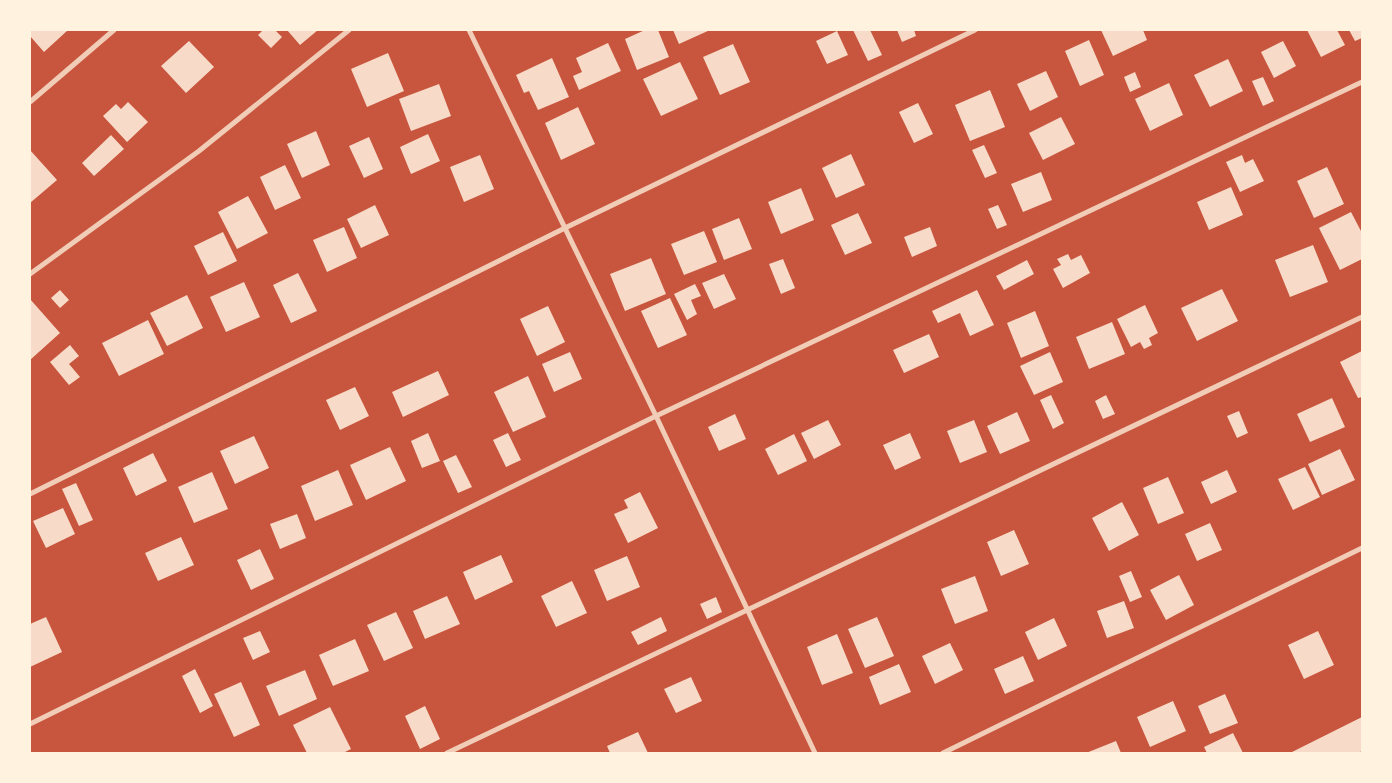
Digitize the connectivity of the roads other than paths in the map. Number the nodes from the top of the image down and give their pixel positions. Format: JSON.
{"nodes":[{"id":1,"x":114,"y":30,"type":"edge"},
{"id":2,"x":349,"y":30,"type":"edge"},
{"id":3,"x":975,"y":30,"type":"edge"},
{"id":4,"x":473,"y":31,"type":"edge"},
{"id":5,"x":1362,"y":82,"type":"edge"},
{"id":6,"x":30,"y":102,"type":"edge"},
{"id":7,"x":566,"y":228,"type":"junction"},
{"id":8,"x":30,"y":274,"type":"edge"},
{"id":9,"x":1362,"y":317,"type":"edge"},
{"id":10,"x":656,"y":416,"type":"junction"},
{"id":11,"x":30,"y":494,"type":"edge"},
{"id":12,"x":1362,"y":548,"type":"edge"},
{"id":13,"x":748,"y":611,"type":"junction"},
{"id":14,"x":30,"y":724,"type":"edge"},
{"id":15,"x":447,"y":753,"type":"edge"},
{"id":16,"x":815,"y":753,"type":"edge"},
{"id":17,"x":943,"y":753,"type":"edge"}],
"edges":[{"from":1,"to":6,"type":"street"},
{"from":2,"to":8,"type":"street"},
{"from":3,"to":7,"type":"street"},
{"from":4,"to":7,"type":"street"},
{"from":5,"to":10,"type":"street"},
{"from":7,"to":10,"type":"street"},
{"from":7,"to":11,"type":"street"},
{"from":9,"to":13,"type":"street"},
{"from":10,"to":13,"type":"street"},
{"from":10,"to":14,"type":"street"},
{"from":12,"to":17,"type":"street"},
{"from":13,"to":15,"type":"street"},
{"from":13,"to":16,"type":"street"}]}
